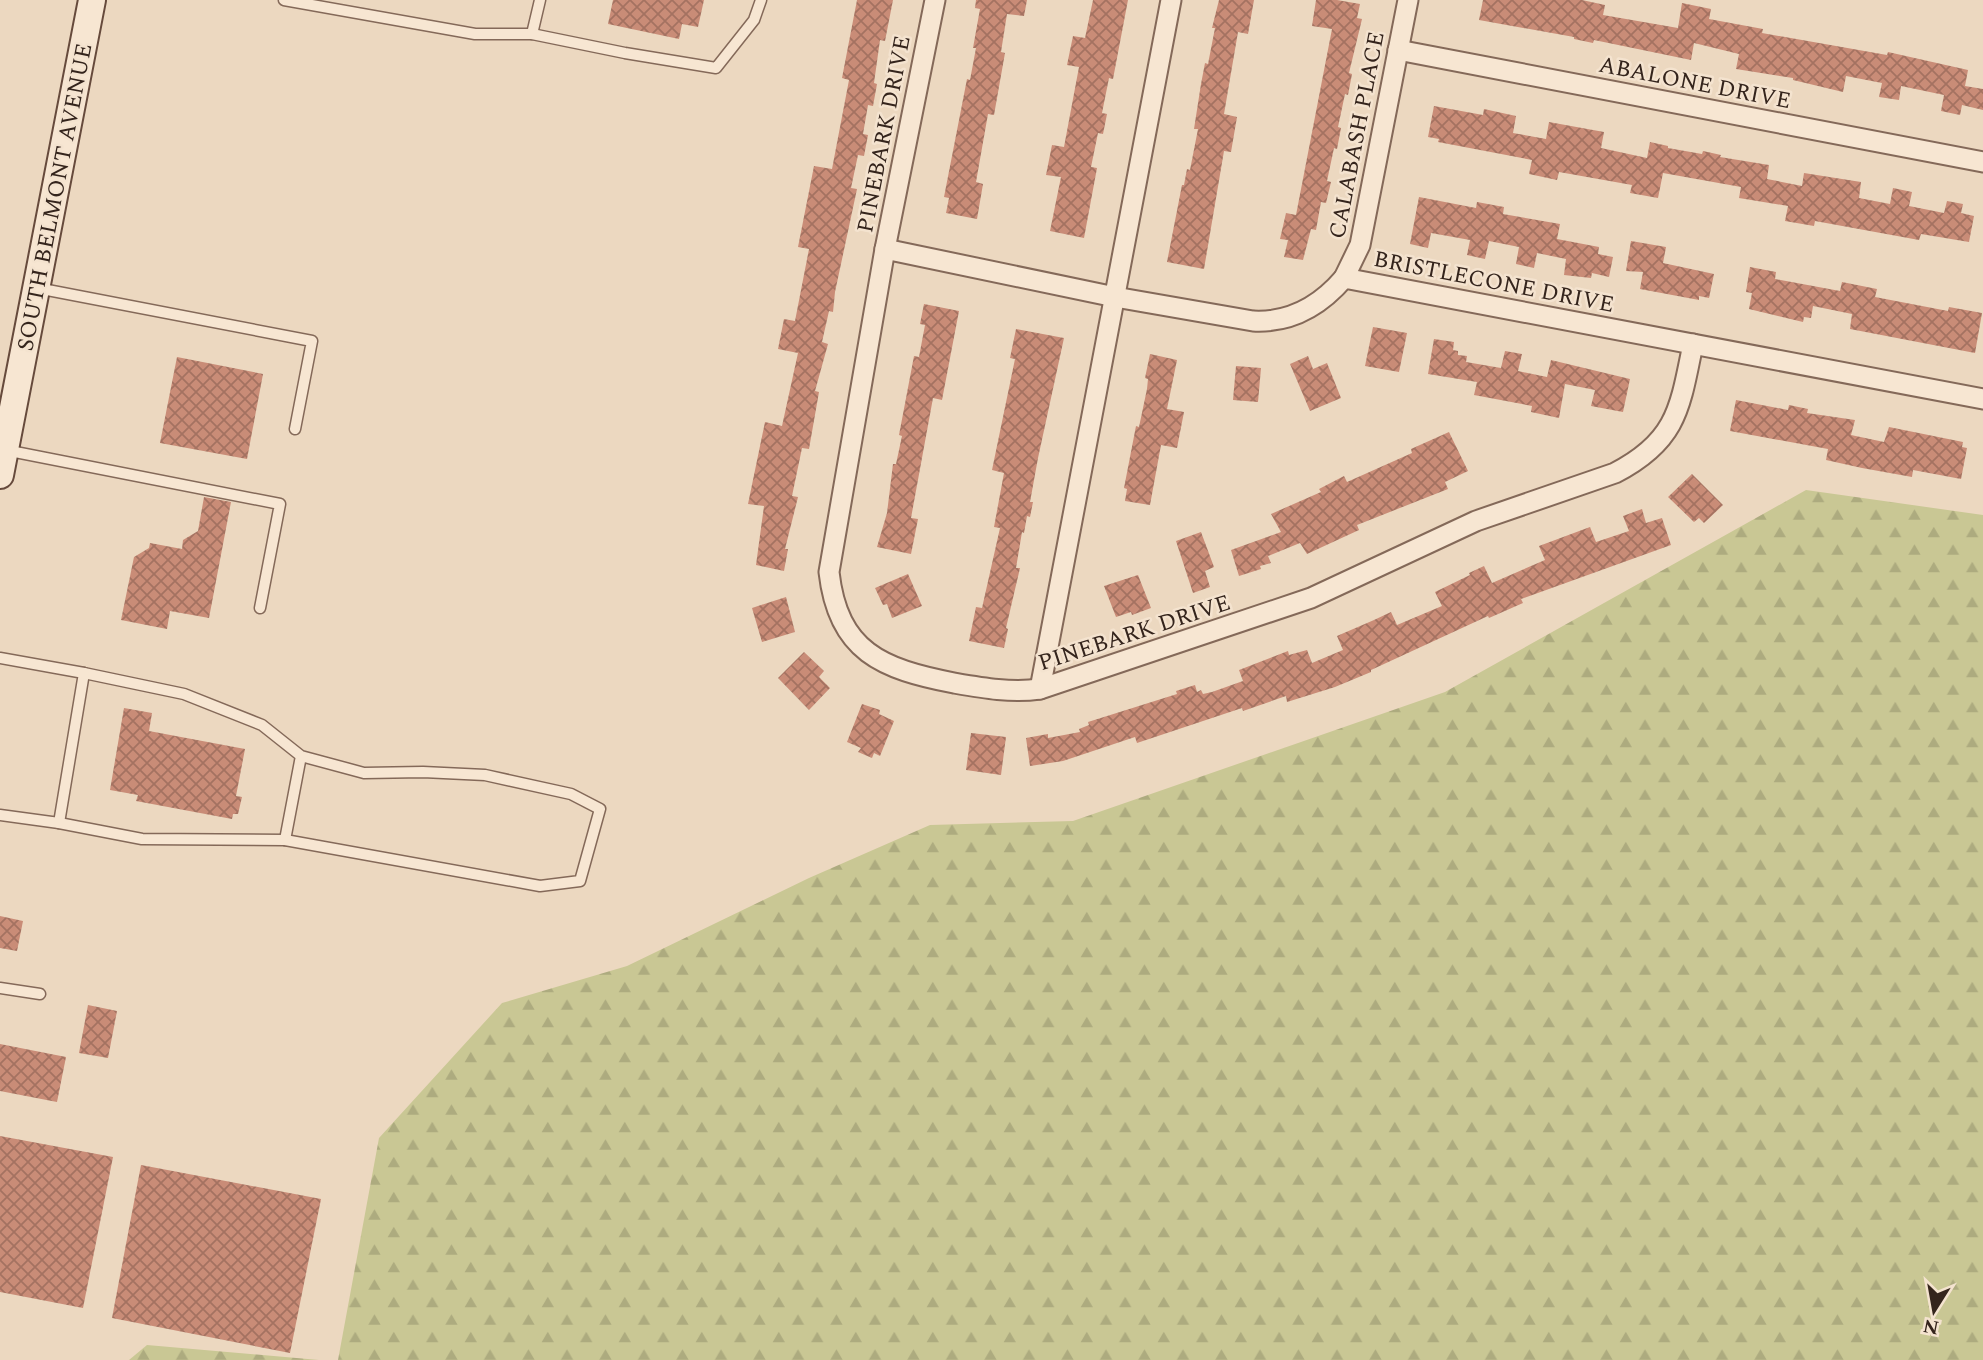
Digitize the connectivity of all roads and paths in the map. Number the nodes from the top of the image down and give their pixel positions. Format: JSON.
{"nodes":[{"id":1,"x":92,"y":0,"type":"edge"},
{"id":2,"x":284,"y":0,"type":"edge"},
{"id":3,"x":540,"y":0,"type":"edge"},
{"id":4,"x":761,"y":0,"type":"edge"},
{"id":5,"x":935,"y":0,"type":"edge"},
{"id":6,"x":1171,"y":0,"type":"edge"},
{"id":7,"x":1408,"y":0,"type":"edge"},
{"id":8,"x":532,"y":34,"type":"junction"},
{"id":9,"x":1398,"y":50,"type":"junction"},
{"id":10,"x":1983,"y":162,"type":"edge"},
{"id":11,"x":885,"y":249,"type":"junction"},
{"id":12,"x":1344,"y":278,"type":"junction"},
{"id":13,"x":36,"y":288,"type":"junction"},
{"id":14,"x":1115,"y":296,"type":"junction"},
{"id":15,"x":1693,"y":344,"type":"junction"},
{"id":16,"x":1983,"y":399,"type":"edge"},
{"id":17,"x":295,"y":429,"type":"dead end"},
{"id":18,"x":2,"y":463,"type":"edge"},
{"id":19,"x":260,"y":608,"type":"dead end"},
{"id":20,"x":0,"y":658,"type":"edge"},
{"id":21,"x":84,"y":673,"type":"junction"},
{"id":22,"x":1040,"y":689,"type":"junction"},
{"id":23,"x":301,"y":756,"type":"junction"},
{"id":24,"x":0,"y":815,"type":"edge"},
{"id":25,"x":59,"y":824,"type":"junction"},
{"id":26,"x":285,"y":840,"type":"junction"},
{"id":27,"x":0,"y":988,"type":"edge"},
{"id":28,"x":40,"y":994,"type":"dead end"}],
"edges":[{"from":1,"to":13,"type":"street","name":"SOUTH BELMONT AVENUE"},
{"from":2,"to":8,"type":"lane"},
{"from":3,"to":8,"type":"lane"},
{"from":4,"to":8,"type":"lane"},
{"from":5,"to":11,"type":"street","name":"PINEBARK DRIVE"},
{"from":6,"to":14,"type":"street"},
{"from":7,"to":9,"type":"street","name":"CALABASH PLACE"},
{"from":9,"to":10,"type":"street","name":"ABALONE DRIVE"},
{"from":9,"to":12,"type":"street","name":"CALABASH PLACE"},
{"from":11,"to":14,"type":"street","name":"BRISTLECONE DRIVE"},
{"from":11,"to":22,"type":"street","name":"PINEBARK DRIVE"},
{"from":12,"to":14,"type":"street","name":"BRISTLECONE DRIVE"},
{"from":12,"to":15,"type":"street","name":"BRISTLECONE DRIVE"},
{"from":13,"to":17,"type":"lane"},
{"from":13,"to":18,"type":"street","name":"SOUTH BELMONT AVENUE"},
{"from":14,"to":22,"type":"street"},
{"from":15,"to":16,"type":"street","name":"BRISTLECONE DRIVE"},
{"from":15,"to":22,"type":"street","name":"PINEBARK DRIVE"},
{"from":18,"to":19,"type":"lane"},
{"from":20,"to":21,"type":"lane"},
{"from":21,"to":23,"type":"lane"},
{"from":21,"to":25,"type":"lane"},
{"from":23,"to":26,"type":"lane"},
{"from":23,"to":26,"type":"lane"},
{"from":24,"to":25,"type":"lane"},
{"from":25,"to":26,"type":"lane"},
{"from":27,"to":28,"type":"lane"}]}
